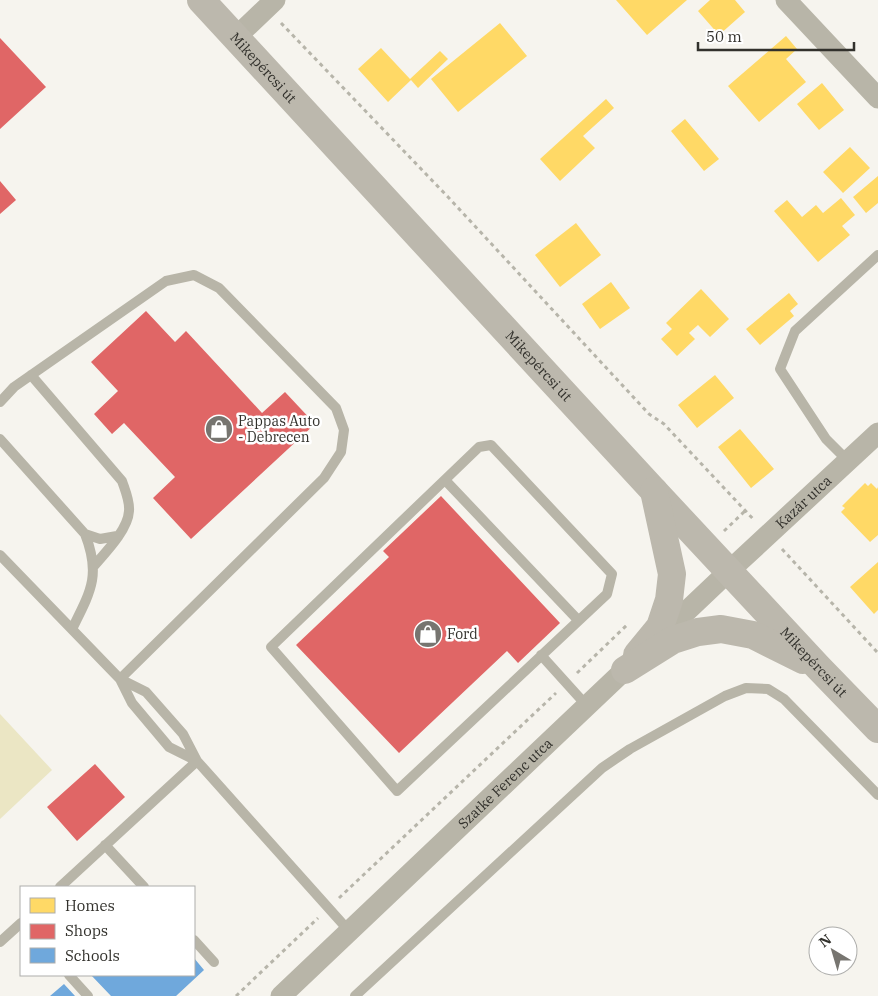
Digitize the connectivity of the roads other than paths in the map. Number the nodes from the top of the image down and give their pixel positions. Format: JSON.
{"nodes":[{"id":1,"x":201,"y":0,"type":"edge"},
{"id":2,"x":786,"y":0,"type":"edge"},
{"id":3,"x":271,"y":4,"type":"edge"},
{"id":4,"x":236,"y":37,"type":"junction"},
{"id":5,"x":878,"y":98,"type":"edge"},
{"id":6,"x":878,"y":255,"type":"edge"},
{"id":7,"x":31,"y":375,"type":"junction"},
{"id":8,"x":0,"y":402,"type":"edge"},
{"id":9,"x":878,"y":433,"type":"edge"},
{"id":10,"x":0,"y":439,"type":"edge"},
{"id":11,"x":848,"y":461,"type":"junction"},
{"id":12,"x":445,"y":480,"type":"junction"},
{"id":13,"x":654,"y":491,"type":"junction"},
{"id":14,"x":85,"y":534,"type":"junction"},
{"id":15,"x":117,"y":536,"type":"junction"},
{"id":16,"x":0,"y":556,"type":"edge"},
{"id":17,"x":93,"y":568,"type":"junction"},
{"id":18,"x":729,"y":571,"type":"junction"},
{"id":19,"x":578,"y":620,"type":"junction"},
{"id":20,"x":72,"y":629,"type":"junction"},
{"id":21,"x":541,"y":655,"type":"junction"},
{"id":22,"x":818,"y":667,"type":"junction"},
{"id":23,"x":625,"y":670,"type":"junction"},
{"id":24,"x":120,"y":679,"type":"junction"},
{"id":25,"x":587,"y":706,"type":"junction"},
{"id":26,"x":878,"y":729,"type":"edge"},
{"id":27,"x":197,"y":761,"type":"junction"},
{"id":28,"x":878,"y":795,"type":"edge"},
{"id":29,"x":105,"y":845,"type":"junction"},
{"id":30,"x":61,"y":886,"type":"edge"},
{"id":31,"x":143,"y":886,"type":"edge"},
{"id":32,"x":20,"y":924,"type":"edge"},
{"id":33,"x":350,"y":932,"type":"junction"},
{"id":34,"x":195,"y":941,"type":"edge"},
{"id":35,"x":0,"y":942,"type":"edge"},
{"id":36,"x":214,"y":962,"type":"dead end"},
{"id":37,"x":70,"y":976,"type":"edge"},
{"id":38,"x":88,"y":996,"type":"edge"},
{"id":39,"x":281,"y":996,"type":"edge"},
{"id":40,"x":355,"y":996,"type":"edge"}],
"edges":[{"from":1,"to":4,"type":"main road","name":"Mikepércsi út"},
{"from":2,"to":5,"type":"street"},
{"from":3,"to":4,"type":"street"},
{"from":4,"to":13,"type":"main road","name":"Mikepércsi út"},
{"from":6,"to":11,"type":"lane"},
{"from":7,"to":8,"type":"lane"},
{"from":7,"to":15,"type":"lane"},
{"from":7,"to":24,"type":"lane"},
{"from":9,"to":11,"type":"street","name":"Kazár utca"},
{"from":10,"to":14,"type":"lane"},
{"from":11,"to":18,"type":"street","name":"Kazár utca"},
{"from":12,"to":19,"type":"lane"},
{"from":12,"to":19,"type":"lane"},
{"from":12,"to":21,"type":"lane"},
{"from":13,"to":18,"type":"main road","name":"Mikepércsi út"},
{"from":13,"to":23,"type":"main road"},
{"from":14,"to":15,"type":"lane"},
{"from":14,"to":17,"type":"lane"},
{"from":15,"to":17,"type":"lane"},
{"from":16,"to":20,"type":"lane"},
{"from":17,"to":20,"type":"lane"},
{"from":18,"to":22,"type":"main road","name":"Mikepércsi út"},
{"from":18,"to":23,"type":"street","name":"Szatke Ferenc utca"},
{"from":19,"to":21,"type":"lane"},
{"from":20,"to":24,"type":"lane"},
{"from":21,"to":25,"type":"lane"},
{"from":22,"to":23,"type":"main road"},
{"from":22,"to":26,"type":"main road","name":"Mikepércsi út"},
{"from":23,"to":25,"type":"street","name":"Szatke Ferenc utca"},
{"from":24,"to":27,"type":"lane"},
{"from":24,"to":27,"type":"lane"},
{"from":25,"to":33,"type":"street","name":"Szatke Ferenc utca"},
{"from":27,"to":29,"type":"lane"},
{"from":27,"to":33,"type":"lane"},
{"from":28,"to":40,"type":"lane"},
{"from":29,"to":30,"type":"lane"},
{"from":29,"to":31,"type":"lane"},
{"from":32,"to":35,"type":"lane"},
{"from":33,"to":39,"type":"street","name":"Szatke Ferenc utca"},
{"from":34,"to":36,"type":"lane"},
{"from":37,"to":38,"type":"lane"}]}
